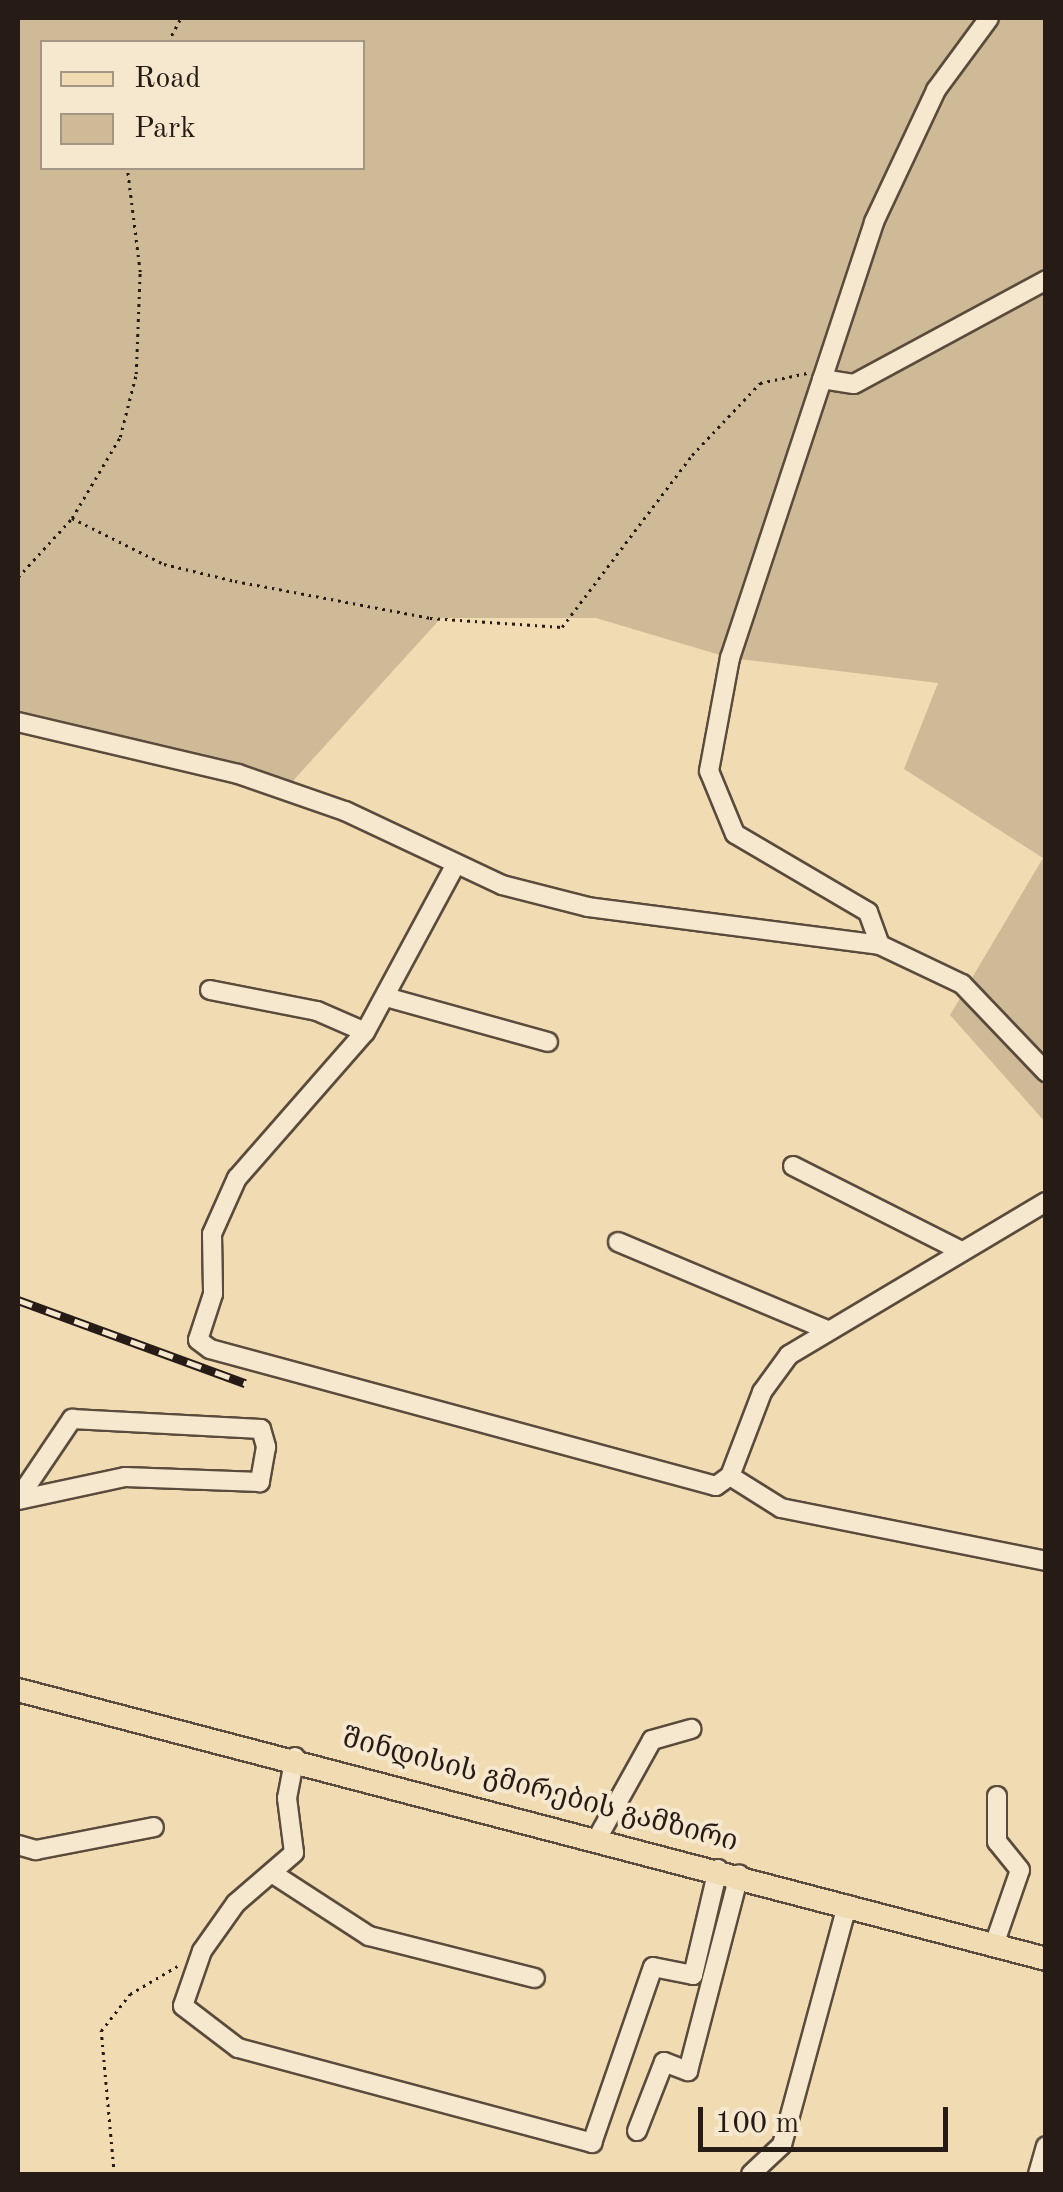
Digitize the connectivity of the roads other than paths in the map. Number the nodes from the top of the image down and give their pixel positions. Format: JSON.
{"nodes":[{"id":1,"x":989,"y":18,"type":"edge"},
{"id":2,"x":1046,"y":280,"type":"edge"},
{"id":3,"x":822,"y":379,"type":"junction"},
{"id":4,"x":18,"y":722,"type":"edge"},
{"id":5,"x":456,"y":864,"type":"junction"},
{"id":6,"x":880,"y":946,"type":"junction"},
{"id":7,"x":210,"y":990,"type":"dead end"},
{"id":8,"x":386,"y":997,"type":"junction"},
{"id":9,"x":365,"y":1032,"type":"junction"},
{"id":10,"x":548,"y":1042,"type":"dead end"},
{"id":11,"x":1046,"y":1072,"type":"edge"},
{"id":12,"x":793,"y":1166,"type":"dead end"},
{"id":13,"x":1046,"y":1202,"type":"edge"},
{"id":14,"x":618,"y":1242,"type":"dead end"},
{"id":15,"x":960,"y":1250,"type":"junction"},
{"id":16,"x":827,"y":1330,"type":"junction"},
{"id":17,"x":730,"y":1476,"type":"junction"},
{"id":18,"x":18,"y":1499,"type":"edge"},
{"id":19,"x":1046,"y":1561,"type":"edge"},
{"id":20,"x":18,"y":1690,"type":"edge"},
{"id":21,"x":690,"y":1729,"type":"dead end"},
{"id":22,"x":295,"y":1757,"type":"junction"},
{"id":23,"x":997,"y":1796,"type":"dead end"},
{"id":24,"x":154,"y":1826,"type":"dead end"},
{"id":25,"x":598,"y":1837,"type":"junction"},
{"id":26,"x":18,"y":1845,"type":"edge"},
{"id":27,"x":729,"y":1872,"type":"junction"},
{"id":28,"x":275,"y":1874,"type":"junction"},
{"id":29,"x":847,"y":1905,"type":"junction"},
{"id":30,"x":994,"y":1946,"type":"junction"},
{"id":31,"x":1046,"y":1959,"type":"edge"},
{"id":32,"x":535,"y":1978,"type":"dead end"},
{"id":33,"x":637,"y":2132,"type":"dead end"},
{"id":34,"x":1046,"y":2146,"type":"edge"},
{"id":35,"x":750,"y":2174,"type":"edge"},
{"id":36,"x":1038,"y":2174,"type":"edge"}],
"edges":[{"from":1,"to":3,"type":"street"},
{"from":2,"to":3,"type":"street"},
{"from":3,"to":6,"type":"street"},
{"from":4,"to":5,"type":"street"},
{"from":5,"to":6,"type":"street"},
{"from":5,"to":8,"type":"street"},
{"from":6,"to":11,"type":"street"},
{"from":7,"to":9,"type":"street"},
{"from":8,"to":9,"type":"street"},
{"from":8,"to":10,"type":"street"},
{"from":9,"to":17,"type":"street"},
{"from":12,"to":15,"type":"street"},
{"from":13,"to":15,"type":"street"},
{"from":14,"to":16,"type":"street"},
{"from":15,"to":16,"type":"street"},
{"from":16,"to":17,"type":"street"},
{"from":17,"to":19,"type":"street"},
{"from":18,"to":18,"type":"street"},
{"from":20,"to":22,"type":"main road","name":"შინდისის გმირების გამზირი"},
{"from":21,"to":25,"type":"street"},
{"from":22,"to":25,"type":"main road","name":"შინდისის გმირების გამზირი"},
{"from":22,"to":28,"type":"street"},
{"from":23,"to":30,"type":"street"},
{"from":24,"to":26,"type":"street"},
{"from":25,"to":27,"type":"main road","name":"შინდისის გმირების გამზირი"},
{"from":27,"to":28,"type":"street"},
{"from":27,"to":29,"type":"main road","name":"შინდისის გმირების გამზირი"},
{"from":27,"to":33,"type":"street"},
{"from":28,"to":32,"type":"street"},
{"from":29,"to":30,"type":"main road","name":"შინდისის გმირების გამზირი"},
{"from":29,"to":35,"type":"street"},
{"from":30,"to":31,"type":"main road","name":"შინდისის გმირების გამზირი"},
{"from":34,"to":36,"type":"street"}]}
